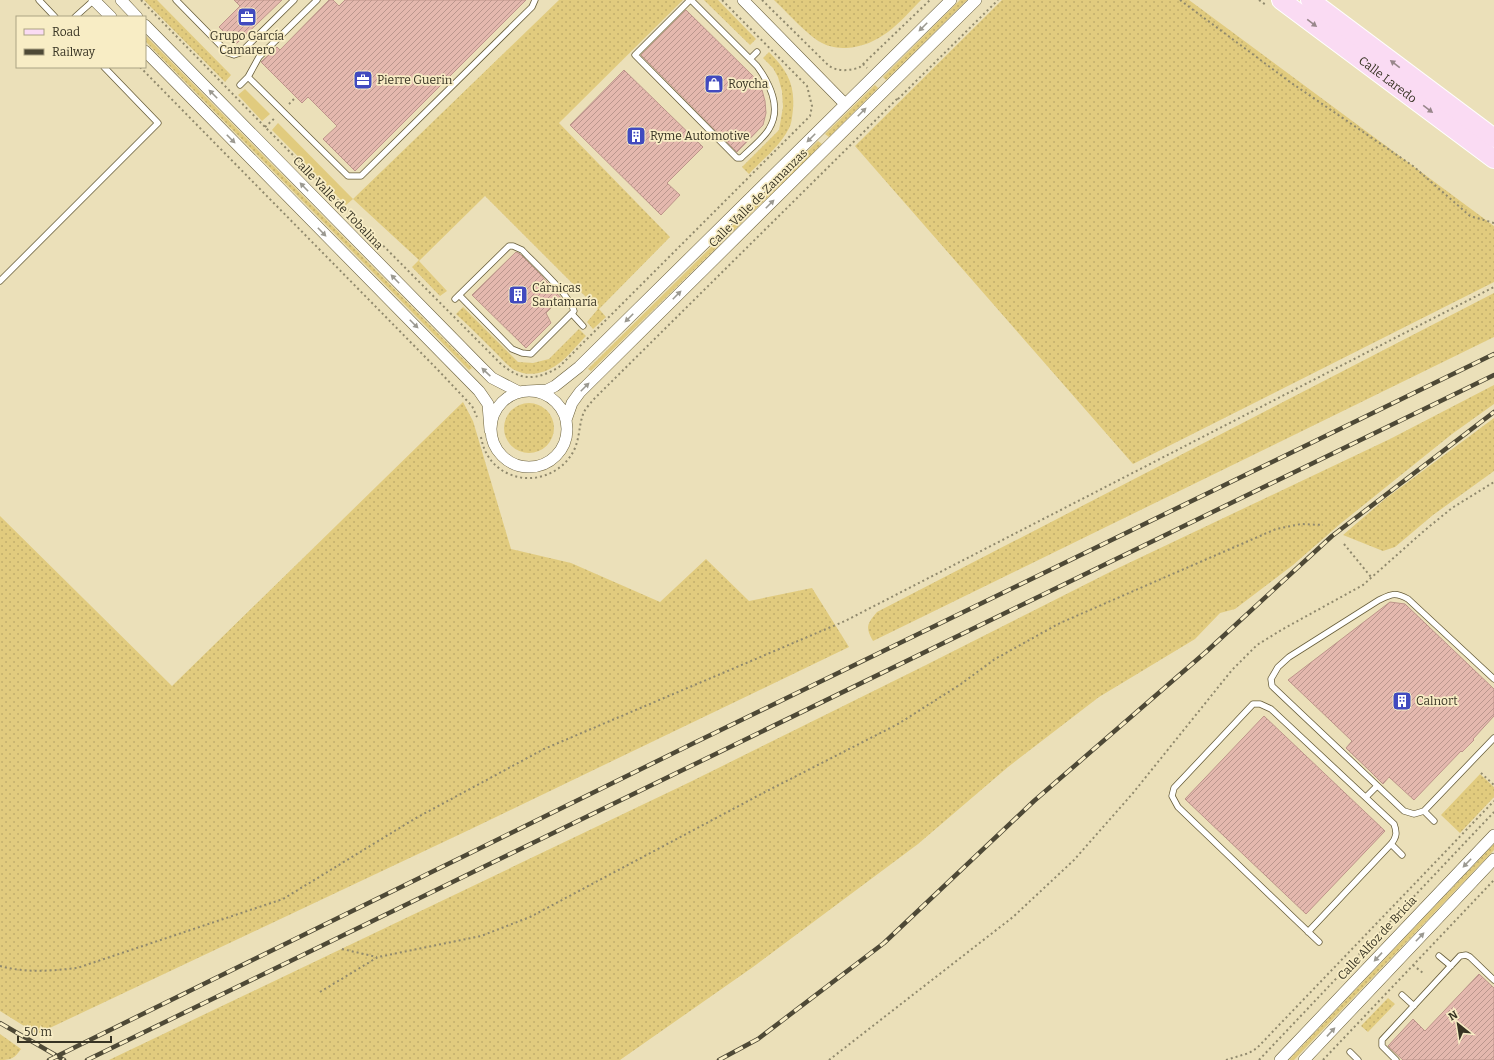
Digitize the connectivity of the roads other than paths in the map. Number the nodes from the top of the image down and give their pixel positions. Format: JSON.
{"nodes":[{"id":1,"x":94,"y":0,"type":"edge"},
{"id":2,"x":121,"y":0,"type":"edge"},
{"id":3,"x":176,"y":0,"type":"edge"},
{"id":4,"x":294,"y":0,"type":"edge"},
{"id":5,"x":317,"y":0,"type":"edge"},
{"id":6,"x":535,"y":0,"type":"edge"},
{"id":7,"x":690,"y":0,"type":"edge"},
{"id":8,"x":743,"y":0,"type":"edge"},
{"id":9,"x":951,"y":0,"type":"edge"},
{"id":10,"x":976,"y":0,"type":"edge"},
{"id":11,"x":1281,"y":0,"type":"edge"},
{"id":12,"x":1310,"y":0,"type":"edge"},
{"id":13,"x":41,"y":1,"type":"edge"},
{"id":14,"x":54,"y":16,"type":"edge"},
{"id":15,"x":76,"y":16,"type":"edge"},
{"id":16,"x":110,"y":16,"type":"edge"},
{"id":17,"x":136,"y":16,"type":"edge"},
{"id":18,"x":146,"y":26,"type":"edge"},
{"id":19,"x":146,"y":52,"type":"edge"},
{"id":20,"x":757,"y":52,"type":"dead end"},
{"id":21,"x":750,"y":59,"type":"junction"},
{"id":22,"x":105,"y":68,"type":"edge"},
{"id":23,"x":248,"y":77,"type":"junction"},
{"id":24,"x":240,"y":85,"type":"dead end"},
{"id":25,"x":846,"y":104,"type":"junction"},
{"id":26,"x":1494,"y":138,"type":"edge"},
{"id":27,"x":1494,"y":159,"type":"edge"},
{"id":28,"x":0,"y":281,"type":"edge"},
{"id":29,"x":572,"y":314,"type":"junction"},
{"id":30,"x":583,"y":326,"type":"dead end"},
{"id":31,"x":523,"y":391,"type":"junction"},
{"id":32,"x":566,"y":420,"type":"junction"},
{"id":33,"x":490,"y":430,"type":"junction"},
{"id":34,"x":1494,"y":679,"type":"edge"},
{"id":35,"x":1494,"y":738,"type":"edge"},
{"id":36,"x":1377,"y":786,"type":"junction"},
{"id":37,"x":1366,"y":798,"type":"junction"},
{"id":38,"x":1424,"y":811,"type":"junction"},
{"id":39,"x":1434,"y":821,"type":"dead end"},
{"id":40,"x":1494,"y":835,"type":"edge"},
{"id":41,"x":1391,"y":844,"type":"junction"},
{"id":42,"x":1402,"y":854,"type":"dead end"},
{"id":43,"x":1494,"y":859,"type":"edge"},
{"id":44,"x":1308,"y":932,"type":"junction"},
{"id":45,"x":1319,"y":942,"type":"dead end"},
{"id":46,"x":1439,"y":956,"type":"dead end"},
{"id":47,"x":1451,"y":966,"type":"junction"},
{"id":48,"x":1494,"y":980,"type":"edge"},
{"id":49,"x":1402,"y":995,"type":"dead end"},
{"id":50,"x":1414,"y":1006,"type":"junction"},
{"id":51,"x":1350,"y":1052,"type":"dead end"},
{"id":52,"x":1280,"y":1060,"type":"edge"},
{"id":53,"x":1304,"y":1060,"type":"edge"},
{"id":54,"x":1358,"y":1060,"type":"edge"},
{"id":55,"x":1396,"y":1060,"type":"edge"}],
"edges":[{"from":1,"to":15,"type":"lane"},
{"from":1,"to":16,"type":"street"},
{"from":2,"to":17,"type":"street"},
{"from":3,"to":4,"type":"lane"},
{"from":5,"to":23,"type":"lane"},
{"from":6,"to":23,"type":"lane"},
{"from":7,"to":21,"type":"lane"},
{"from":7,"to":21,"type":"lane"},
{"from":8,"to":25,"type":"street"},
{"from":9,"to":25,"type":"street","name":"Calle Valle de Zamanzas","one_way":true},
{"from":32,"to":10,"type":"street","name":"Calle Valle de Zamanzas","one_way":true},
{"from":11,"to":27,"type":"main road","name":"Calle Laredo","one_way":true},
{"from":26,"to":12,"type":"main road","name":"Calle Laredo","one_way":true},
{"from":13,"to":14,"type":"lane"},
{"from":31,"to":18,"type":"street","name":"Calle Valle de Tobalina","one_way":true},
{"from":19,"to":33,"type":"street","one_way":true},
{"from":20,"to":21,"type":"lane"},
{"from":22,"to":28,"type":"lane"},
{"from":23,"to":24,"type":"lane"},
{"from":25,"to":31,"type":"street","name":"Calle Valle de Zamanzas","one_way":true},
{"from":29,"to":29,"type":"lane"},
{"from":29,"to":30,"type":"lane"},
{"from":31,"to":32,"type":"street"},
{"from":31,"to":33,"type":"street"},
{"from":32,"to":33,"type":"street"},
{"from":34,"to":36,"type":"lane"},
{"from":35,"to":38,"type":"lane"},
{"from":36,"to":37,"type":"lane"},
{"from":36,"to":38,"type":"lane"},
{"from":37,"to":41,"type":"lane"},
{"from":37,"to":44,"type":"lane"},
{"from":38,"to":39,"type":"lane"},
{"from":40,"to":52,"type":"street","name":"Calle Alfoz de Bricia","one_way":true},
{"from":41,"to":42,"type":"lane"},
{"from":41,"to":44,"type":"lane"},
{"from":53,"to":43,"type":"street","one_way":true},
{"from":44,"to":45,"type":"lane"},
{"from":46,"to":47,"type":"lane"},
{"from":47,"to":48,"type":"lane"},
{"from":47,"to":50,"type":"lane"},
{"from":49,"to":50,"type":"lane"},
{"from":50,"to":55,"type":"lane"},
{"from":51,"to":54,"type":"lane"}]}
